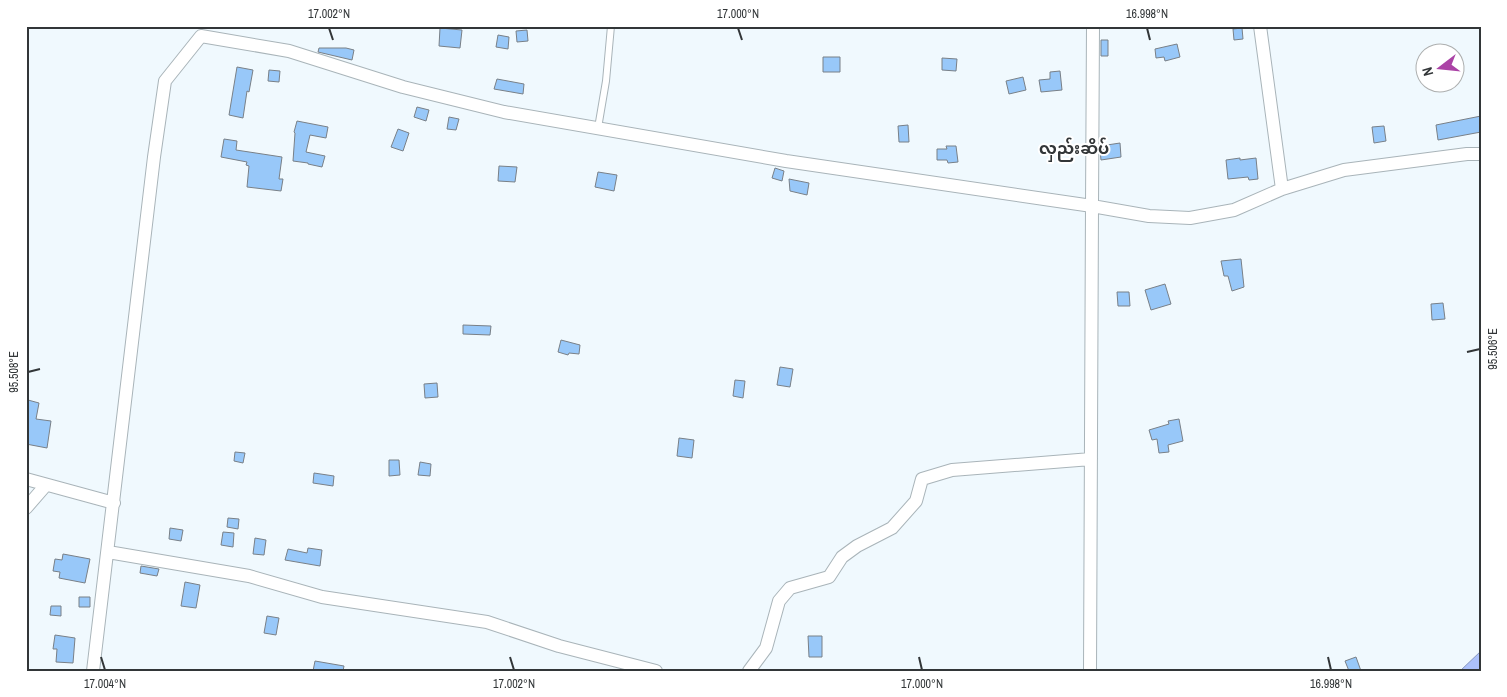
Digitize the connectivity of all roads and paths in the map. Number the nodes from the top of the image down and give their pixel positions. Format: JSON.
{"nodes":[{"id":1,"x":611,"y":26,"type":"edge"},
{"id":2,"x":1093,"y":26,"type":"edge"},
{"id":3,"x":1260,"y":26,"type":"edge"},
{"id":4,"x":201,"y":31,"type":"edge"},
{"id":5,"x":598,"y":128,"type":"junction"},
{"id":6,"x":1481,"y":154,"type":"edge"},
{"id":7,"x":1282,"y":188,"type":"junction"},
{"id":8,"x":1092,"y":206,"type":"junction"},
{"id":9,"x":1091,"y":459,"type":"junction"},
{"id":10,"x":26,"y":479,"type":"edge"},
{"id":11,"x":46,"y":485,"type":"junction"},
{"id":12,"x":114,"y":503,"type":"junction"},
{"id":13,"x":26,"y":508,"type":"edge"},
{"id":14,"x":108,"y":552,"type":"junction"},
{"id":15,"x":93,"y":671,"type":"edge"},
{"id":16,"x":656,"y":671,"type":"edge"},
{"id":17,"x":748,"y":671,"type":"edge"},
{"id":18,"x":1090,"y":671,"type":"edge"}],
"edges":[{"from":1,"to":5,"type":"lane"},
{"from":2,"to":8,"type":"street"},
{"from":3,"to":7,"type":"street"},
{"from":4,"to":5,"type":"street"},
{"from":4,"to":12,"type":"street"},
{"from":5,"to":8,"type":"street"},
{"from":6,"to":7,"type":"street"},
{"from":7,"to":8,"type":"street"},
{"from":8,"to":9,"type":"street"},
{"from":9,"to":17,"type":"street"},
{"from":9,"to":18,"type":"street"},
{"from":10,"to":11,"type":"street"},
{"from":11,"to":12,"type":"street"},
{"from":11,"to":13,"type":"street"},
{"from":12,"to":14,"type":"street"},
{"from":14,"to":15,"type":"street"},
{"from":14,"to":16,"type":"street"}]}
